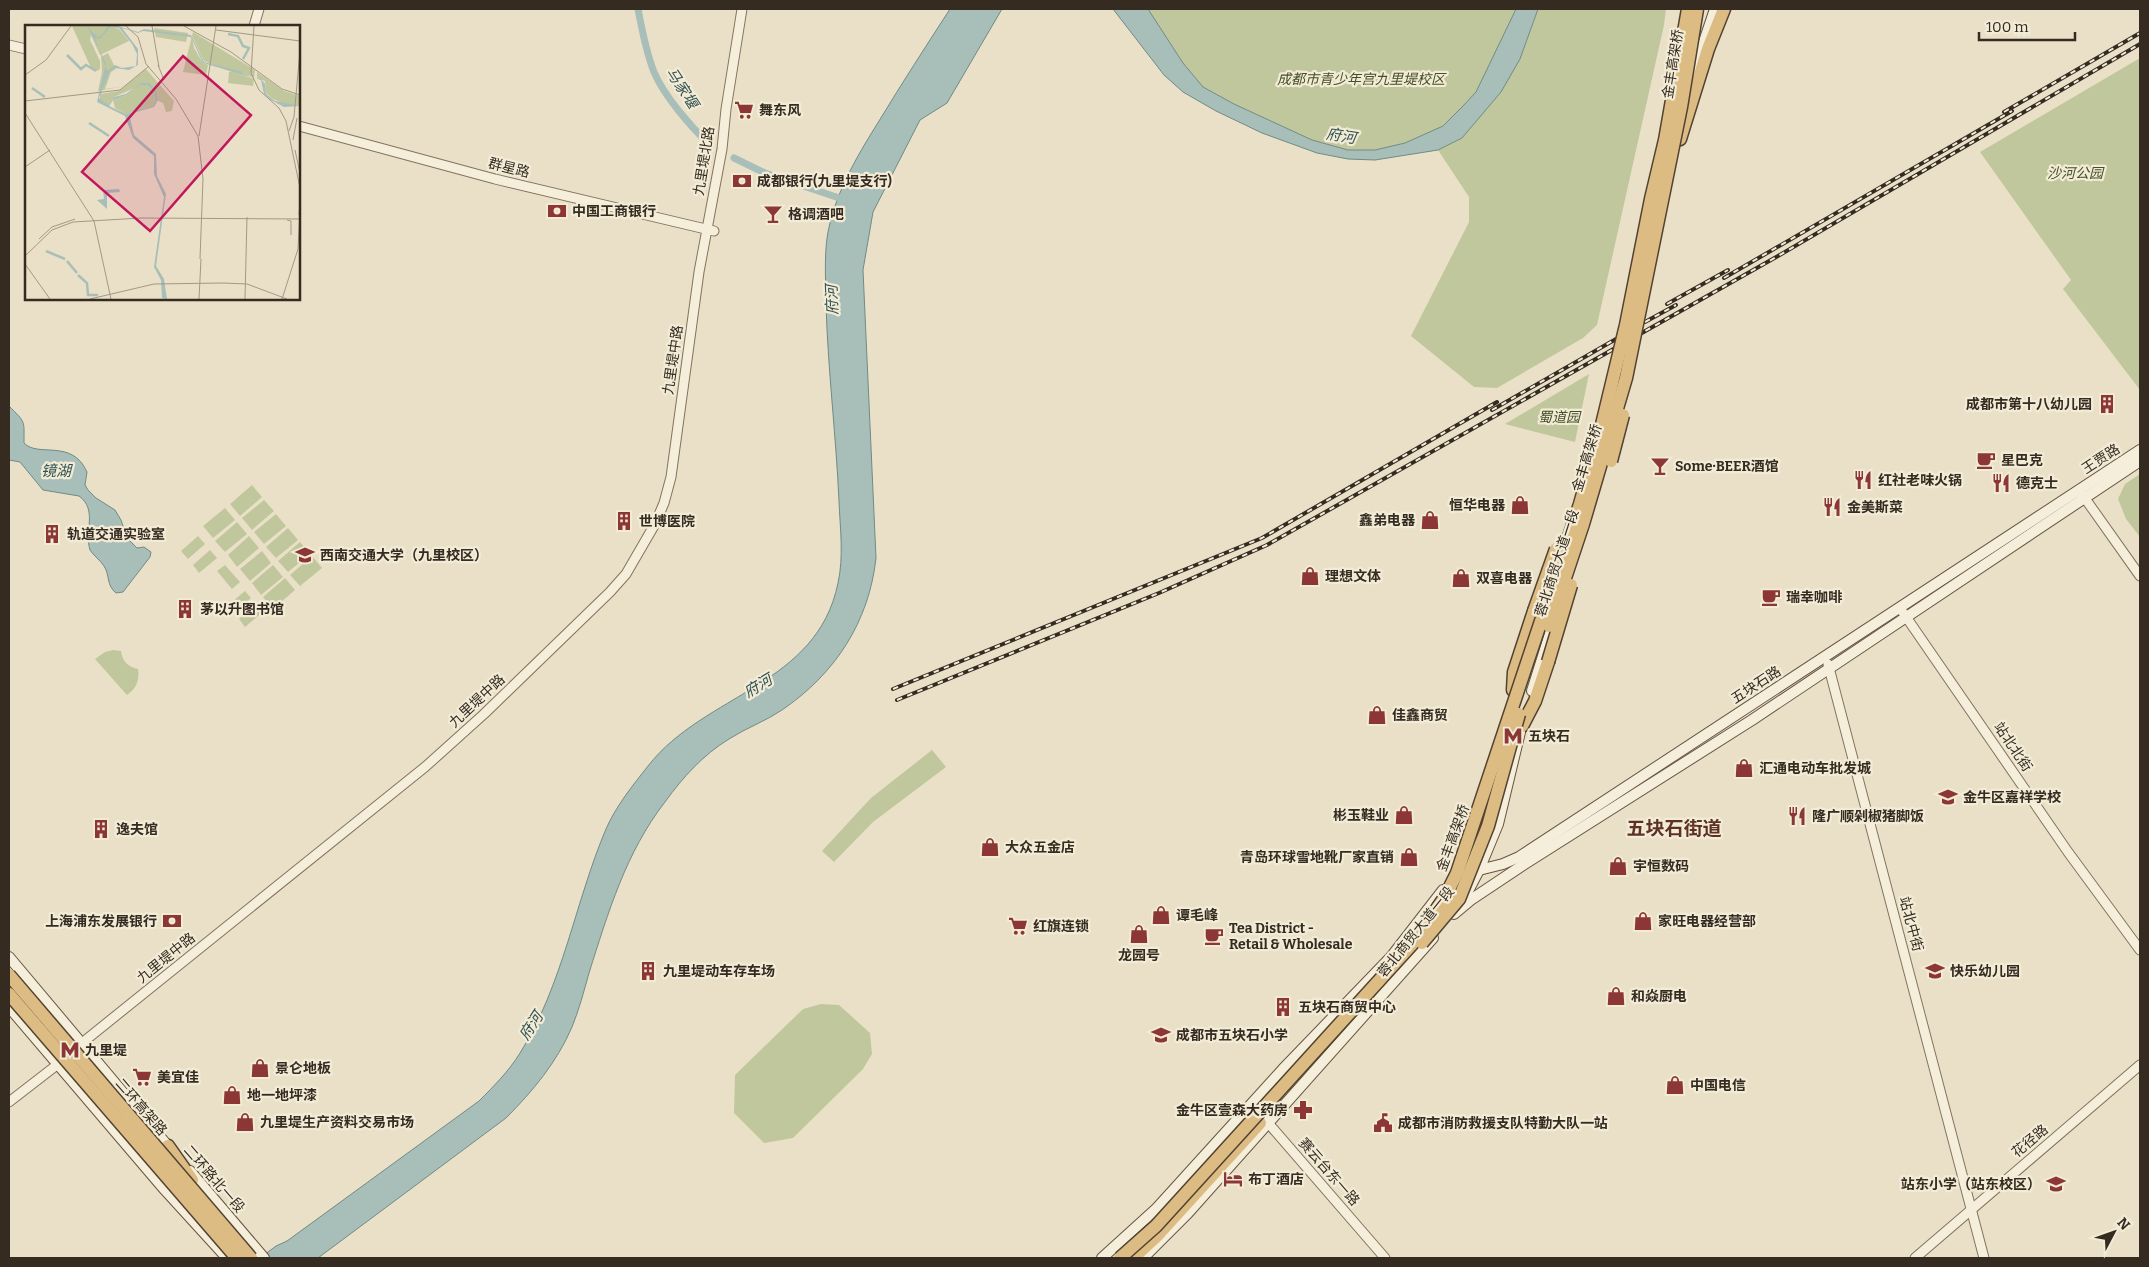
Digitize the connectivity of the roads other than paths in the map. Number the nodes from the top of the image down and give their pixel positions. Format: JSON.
{"nodes":[{"id":1,"x":258,"y":9,"type":"edge"},
{"id":2,"x":742,"y":9,"type":"edge"},
{"id":3,"x":1679,"y":9,"type":"edge"},
{"id":4,"x":1688,"y":9,"type":"edge"},
{"id":5,"x":1698,"y":9,"type":"edge"},
{"id":6,"x":1715,"y":9,"type":"edge"},
{"id":7,"x":1724,"y":9,"type":"edge"},
{"id":8,"x":254,"y":25,"type":"edge"},
{"id":9,"x":9,"y":45,"type":"edge"},
{"id":10,"x":25,"y":49,"type":"edge"},
{"id":11,"x":1693,"y":74,"type":"dead end"},
{"id":12,"x":300,"y":126,"type":"edge"},
{"id":13,"x":1660,"y":206,"type":"junction"},
{"id":14,"x":710,"y":230,"type":"junction"},
{"id":15,"x":1646,"y":303,"type":"dead end"},
{"id":16,"x":1626,"y":325,"type":"junction"},
{"id":17,"x":1639,"y":330,"type":"dead end"},
{"id":18,"x":1635,"y":347,"type":"dead end"},
{"id":19,"x":1616,"y":366,"type":"junction"},
{"id":20,"x":1626,"y":378,"type":"junction"},
{"id":21,"x":2140,"y":450,"type":"edge"},
{"id":22,"x":2140,"y":461,"type":"edge"},
{"id":23,"x":1590,"y":462,"type":"dead end"},
{"id":24,"x":2080,"y":496,"type":"junction"},
{"id":25,"x":2140,"y":576,"type":"edge"},
{"id":26,"x":1899,"y":607,"type":"junction"},
{"id":27,"x":1906,"y":617,"type":"junction"},
{"id":28,"x":1824,"y":657,"type":"junction"},
{"id":29,"x":1830,"y":668,"type":"junction"},
{"id":30,"x":1512,"y":690,"type":"junction"},
{"id":31,"x":1522,"y":726,"type":"junction"},
{"id":32,"x":1479,"y":870,"type":"junction"},
{"id":33,"x":1444,"y":888,"type":"junction"},
{"id":34,"x":1454,"y":914,"type":"junction"},
{"id":35,"x":2140,"y":950,"type":"edge"},
{"id":36,"x":9,"y":958,"type":"edge"},
{"id":37,"x":1396,"y":968,"type":"junction"},
{"id":38,"x":9,"y":975,"type":"edge"},
{"id":39,"x":9,"y":994,"type":"edge"},
{"id":40,"x":9,"y":1007,"type":"edge"},
{"id":41,"x":81,"y":1043,"type":"junction"},
{"id":42,"x":59,"y":1064,"type":"junction"},
{"id":43,"x":2140,"y":1065,"type":"edge"},
{"id":44,"x":9,"y":1102,"type":"edge"},
{"id":45,"x":1251,"y":1103,"type":"junction"},
{"id":46,"x":1264,"y":1123,"type":"junction"},
{"id":47,"x":168,"y":1146,"type":"junction"},
{"id":48,"x":1971,"y":1209,"type":"junction"},
{"id":49,"x":255,"y":1255,"type":"edge"},
{"id":50,"x":228,"y":1258,"type":"edge"},
{"id":51,"x":237,"y":1258,"type":"edge"},
{"id":52,"x":264,"y":1258,"type":"edge"},
{"id":53,"x":1102,"y":1258,"type":"edge"},
{"id":54,"x":1120,"y":1258,"type":"edge"},
{"id":55,"x":1132,"y":1258,"type":"edge"},
{"id":56,"x":1144,"y":1258,"type":"edge"},
{"id":57,"x":1385,"y":1258,"type":"edge"},
{"id":58,"x":1915,"y":1258,"type":"edge"},
{"id":59,"x":1984,"y":1258,"type":"edge"}],
"edges":[{"from":1,"to":8,"type":"street"},
{"from":2,"to":14,"type":"street","name":"九里堤北路"},
{"from":3,"to":16,"type":"highway","bridge":true},
{"from":4,"to":16,"type":"highway","name":"金丰高架桥","bridge":true},
{"from":5,"to":13,"type":"highway","name":"金丰高架桥","bridge":true},
{"from":6,"to":11,"type":"main road"},
{"from":7,"to":13,"type":"highway","bridge":true},
{"from":9,"to":10,"type":"street"},
{"from":12,"to":14,"type":"street","name":"群星路"},
{"from":13,"to":20,"type":"highway","name":"金丰高架桥","bridge":true},
{"from":14,"to":41,"type":"street","name":"九里堤中路"},
{"from":15,"to":17,"type":"main road"},
{"from":16,"to":19,"type":"highway","name":"金丰高架桥","bridge":true},
{"from":18,"to":31,"type":"main road","name":"蓉北商贸大道一段"},
{"from":19,"to":30,"type":"highway","bridge":true},
{"from":19,"to":37,"type":"highway","name":"金丰高架桥","bridge":true},
{"from":20,"to":31,"type":"highway","bridge":true},
{"from":20,"to":37,"type":"highway","name":"金丰高架桥","bridge":true},
{"from":21,"to":24,"type":"main road","name":"王贾路"},
{"from":22,"to":24,"type":"main road","name":"王贾路"},
{"from":23,"to":30,"type":"main road","name":"蓉北商贸大道一段"},
{"from":24,"to":25,"type":"street"},
{"from":24,"to":26,"type":"main road","name":"五块石路"},
{"from":24,"to":27,"type":"main road","name":"五块石路"},
{"from":26,"to":27,"type":"street","name":"站北北街"},
{"from":26,"to":28,"type":"main road","name":"五块石路"},
{"from":27,"to":29,"type":"main road","name":"五块石路"},
{"from":27,"to":35,"type":"street","name":"站北北街"},
{"from":28,"to":29,"type":"street","name":"站北中街"},
{"from":28,"to":32,"type":"main road","name":"五块石路"},
{"from":29,"to":34,"type":"main road","name":"五块石路"},
{"from":29,"to":48,"type":"street","name":"站北中街"},
{"from":30,"to":33,"type":"main road","name":"蓉北商贸大道一段"},
{"from":31,"to":32,"type":"main road","name":"蓉北商贸大道一段"},
{"from":32,"to":33,"type":"main road","name":"五块石路"},
{"from":32,"to":34,"type":"main road","name":"蓉北商贸大道一段"},
{"from":33,"to":45,"type":"main road","name":"蓉北商贸大道一段"},
{"from":34,"to":46,"type":"main road","name":"蓉北商贸大道一段"},
{"from":36,"to":41,"type":"main road","name":"二环路北一段"},
{"from":37,"to":46,"type":"highway"},
{"from":37,"to":54,"type":"highway","name":"蓉北商贸大道一段","bridge":true},
{"from":38,"to":49,"type":"highway","name":"二环高架路","bridge":true},
{"from":39,"to":51,"type":"highway","name":"二环高架路","bridge":true},
{"from":40,"to":42,"type":"main road"},
{"from":41,"to":42,"type":"street","name":"九里堤中路"},
{"from":41,"to":47,"type":"main road","name":"二环路北一段"},
{"from":42,"to":44,"type":"street","name":"九里堤中路"},
{"from":42,"to":50,"type":"main road"},
{"from":43,"to":48,"type":"street","name":"花径路"},
{"from":45,"to":46,"type":"street","name":"赛云台东一路"},
{"from":45,"to":53,"type":"main road","name":"蓉北商贸大道一段"},
{"from":46,"to":55,"type":"highway","name":"蓉北商贸大道一段"},
{"from":46,"to":56,"type":"main road","name":"蓉北商贸大道一段"},
{"from":46,"to":57,"type":"street","name":"赛云台东一路"},
{"from":47,"to":49,"type":"main road","name":"二环路北一段"},
{"from":47,"to":49,"type":"highway"},
{"from":48,"to":58,"type":"street","name":"花径路"},
{"from":48,"to":59,"type":"street","name":"站北中街"},
{"from":49,"to":52,"type":"main road","name":"二环路北一段"}]}
